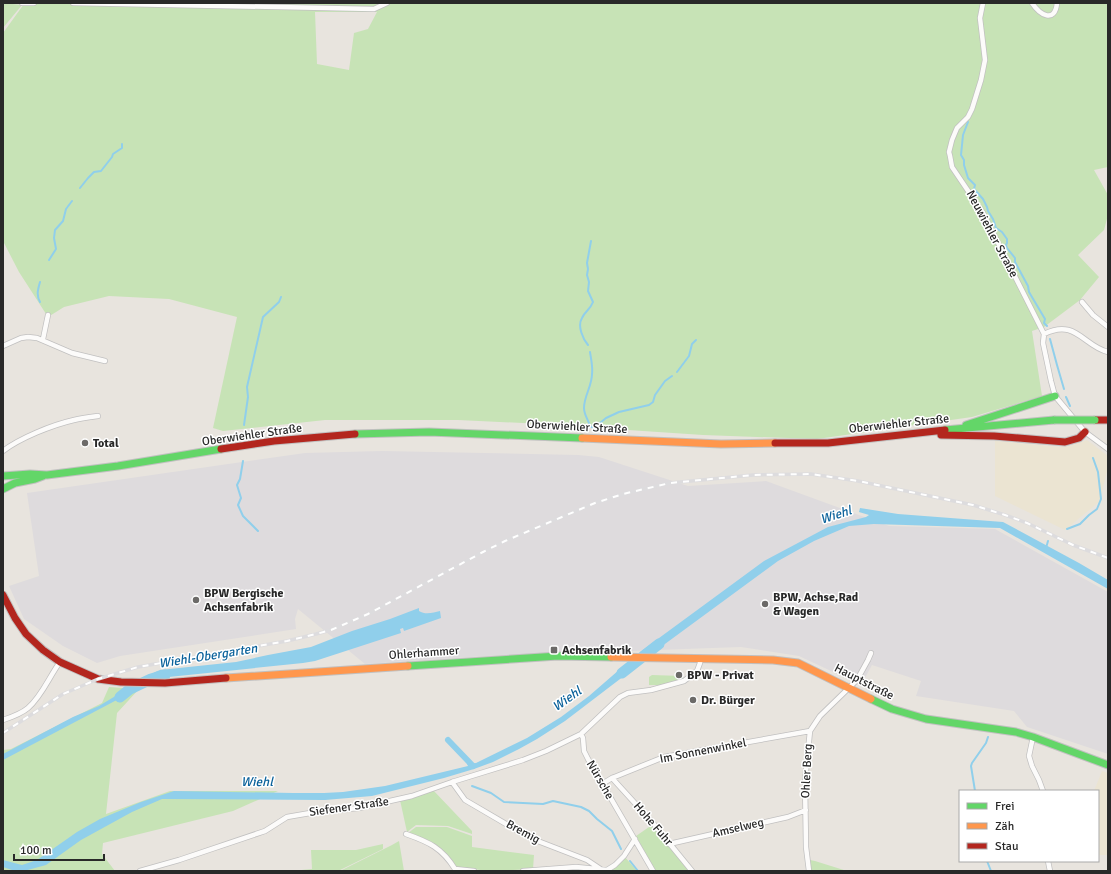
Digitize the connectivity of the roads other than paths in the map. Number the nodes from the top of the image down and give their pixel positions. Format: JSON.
{"nodes":[{"id":1,"x":22,"y":3,"type":"edge"},
{"id":2,"x":34,"y":3,"type":"edge"},
{"id":3,"x":73,"y":3,"type":"edge"},
{"id":4,"x":387,"y":3,"type":"edge"},
{"id":5,"x":983,"y":3,"type":"edge"},
{"id":6,"x":1032,"y":3,"type":"edge"},
{"id":7,"x":1057,"y":3,"type":"edge"},
{"id":8,"x":1082,"y":302,"type":"dead end"},
{"id":9,"x":48,"y":315,"type":"dead end"},
{"id":10,"x":1108,"y":327,"type":"edge"},
{"id":11,"x":1044,"y":334,"type":"junction"},
{"id":12,"x":43,"y":340,"type":"junction"},
{"id":13,"x":3,"y":346,"type":"edge"},
{"id":14,"x":1108,"y":352,"type":"edge"},
{"id":15,"x":105,"y":361,"type":"dead end"},
{"id":16,"x":1055,"y":396,"type":"junction"},
{"id":17,"x":98,"y":416,"type":"dead end"},
{"id":18,"x":1108,"y":420,"type":"edge"},
{"id":19,"x":956,"y":429,"type":"junction"},
{"id":20,"x":1085,"y":432,"type":"junction"},
{"id":21,"x":907,"y":435,"type":"junction"},
{"id":22,"x":1108,"y":449,"type":"edge"},
{"id":23,"x":3,"y":452,"type":"edge"},
{"id":24,"x":47,"y":475,"type":"junction"},
{"id":25,"x":3,"y":476,"type":"edge"},
{"id":26,"x":3,"y":489,"type":"edge"},
{"id":27,"x":3,"y":595,"type":"edge"},
{"id":28,"x":871,"y":652,"type":"dead end"},
{"id":29,"x":700,"y":659,"type":"junction"},
{"id":30,"x":60,"y":662,"type":"junction"},
{"id":31,"x":849,"y":687,"type":"junction"},
{"id":32,"x":3,"y":720,"type":"edge"},
{"id":33,"x":810,"y":731,"type":"junction"},
{"id":34,"x":581,"y":734,"type":"junction"},
{"id":35,"x":1034,"y":737,"type":"junction"},
{"id":36,"x":1108,"y":765,"type":"edge"},
{"id":37,"x":612,"y":778,"type":"junction"},
{"id":38,"x":452,"y":782,"type":"junction"},
{"id":39,"x":602,"y":784,"type":"junction"},
{"id":40,"x":1043,"y":790,"type":"edge"},
{"id":41,"x":806,"y":810,"type":"junction"},
{"id":42,"x":406,"y":834,"type":"dead end"},
{"id":43,"x":635,"y":839,"type":"junction"},
{"id":44,"x":670,"y":844,"type":"junction"},
{"id":45,"x":602,"y":870,"type":"edge"},
{"id":46,"x":140,"y":871,"type":"edge"},
{"id":47,"x":474,"y":871,"type":"edge"},
{"id":48,"x":523,"y":871,"type":"edge"},
{"id":49,"x":653,"y":871,"type":"edge"},
{"id":50,"x":692,"y":871,"type":"edge"},
{"id":51,"x":808,"y":871,"type":"edge"}],
"edges":[{"from":1,"to":2,"type":"street"},
{"from":3,"to":4,"type":"street"},
{"from":5,"to":11,"type":"street","name":"Neuwiehler Straße"},
{"from":6,"to":7,"type":"street"},
{"from":8,"to":10,"type":"street"},
{"from":9,"to":12,"type":"street"},
{"from":11,"to":14,"type":"street"},
{"from":11,"to":16,"type":"street","name":"Neuwiehler Straße"},
{"from":12,"to":13,"type":"street"},
{"from":12,"to":15,"type":"street"},
{"from":16,"to":19,"type":"main road"},
{"from":16,"to":20,"type":"street","name":"Neuwiehler Straße"},
{"from":17,"to":23,"type":"street"},
{"from":18,"to":19,"type":"main road","name":"Oberwiehler Straße","bridge":true},
{"from":19,"to":21,"type":"main road","name":"Oberwiehler Straße"},
{"from":20,"to":21,"type":"main road"},
{"from":20,"to":22,"type":"street","name":"Neuwiehler Straße"},
{"from":21,"to":24,"type":"main road","name":"Oberwiehler Straße"},
{"from":24,"to":25,"type":"main road","name":"Oberwiehler Straße"},
{"from":24,"to":26,"type":"main road","name":"Oberwiehler Straße"},
{"from":27,"to":30,"type":"main road"},
{"from":28,"to":31,"type":"street","name":"Ohler Berg"},
{"from":29,"to":30,"type":"main road","name":"Ohlerhammer"},
{"from":29,"to":31,"type":"main road","name":"Hauptstraße"},
{"from":29,"to":34,"type":"street"},
{"from":30,"to":32,"type":"street"},
{"from":31,"to":33,"type":"street","name":"Ohler Berg"},
{"from":31,"to":35,"type":"main road","name":"Hauptstraße"},
{"from":33,"to":37,"type":"street","name":"Im Sonnenwinkel"},
{"from":33,"to":41,"type":"street","name":"Ohler Berg"},
{"from":34,"to":38,"type":"street","name":"Siefener Straße"},
{"from":34,"to":39,"type":"street","name":"Nürsche"},
{"from":35,"to":36,"type":"main road","name":"Hauptstraße"},
{"from":35,"to":40,"type":"street"},
{"from":37,"to":39,"type":"street","name":"Im Sonnenwinkel"},
{"from":37,"to":44,"type":"street","name":"Hohe Fuhr"},
{"from":38,"to":45,"type":"street","name":"Bremig"},
{"from":38,"to":46,"type":"street","name":"Siefener Straße"},
{"from":39,"to":43,"type":"street","name":"Nürsche"},
{"from":41,"to":44,"type":"street","name":"Amselweg"},
{"from":41,"to":51,"type":"street","name":"Ohler Berg"},
{"from":42,"to":47,"type":"street"},
{"from":43,"to":45,"type":"street"},
{"from":43,"to":49,"type":"street","name":"Nürsche"},
{"from":44,"to":50,"type":"street","name":"Hohe Fuhr"},
{"from":45,"to":48,"type":"street"}]}
